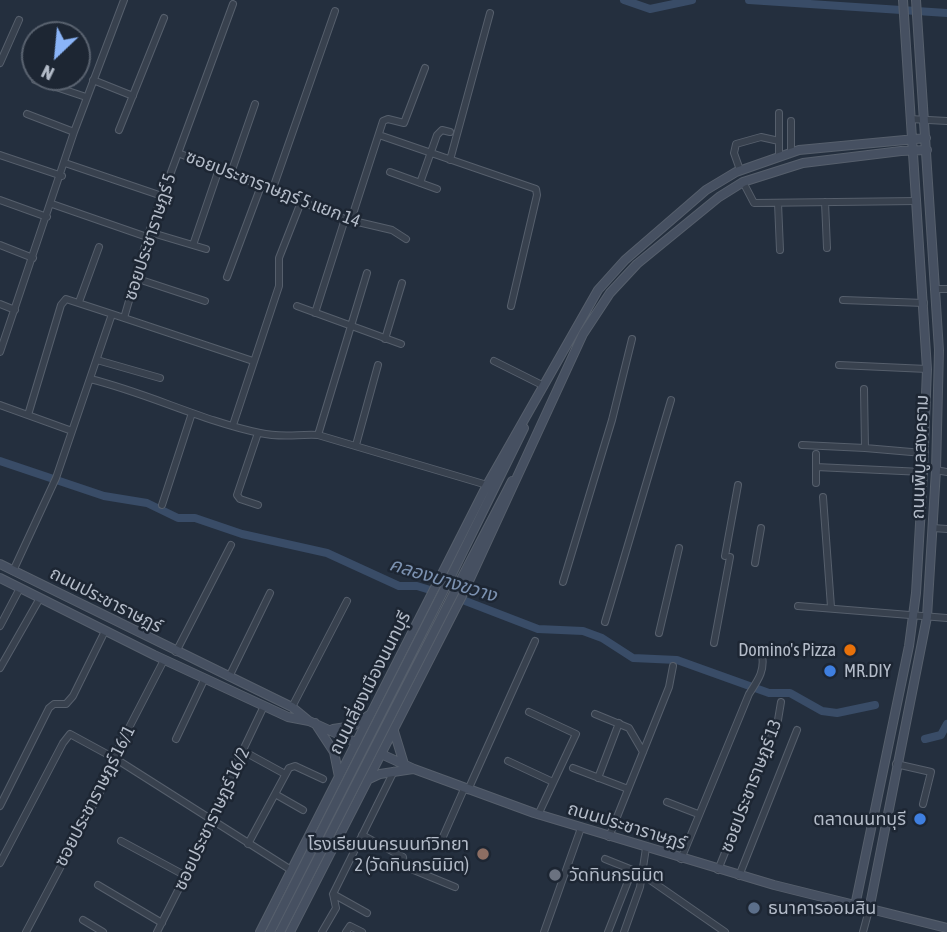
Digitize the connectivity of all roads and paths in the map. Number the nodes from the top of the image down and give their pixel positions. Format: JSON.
{"nodes":[{"id":1,"x":124,"y":0,"type":"edge"},
{"id":2,"x":902,"y":0,"type":"edge"},
{"id":3,"x":916,"y":1,"type":"edge"},
{"id":4,"x":233,"y":4,"type":"dead end"},
{"id":5,"x":335,"y":11,"type":"dead end"},
{"id":6,"x":490,"y":13,"type":"dead end"},
{"id":7,"x":164,"y":18,"type":"dead end"},
{"id":8,"x":19,"y":20,"type":"dead end"},
{"id":9,"x":0,"y":63,"type":"edge"},
{"id":10,"x":425,"y":68,"type":"dead end"},
{"id":11,"x":93,"y":80,"type":"junction"},
{"id":12,"x":68,"y":91,"type":"edge"},
{"id":13,"x":133,"y":96,"type":"junction"},
{"id":14,"x":86,"y":97,"type":"junction"},
{"id":15,"x":255,"y":104,"type":"dead end"},
{"id":16,"x":779,"y":113,"type":"dead end"},
{"id":17,"x":27,"y":114,"type":"dead end"},
{"id":18,"x":910,"y":119,"type":"junction"},
{"id":19,"x":925,"y":120,"type":"junction"},
{"id":20,"x":791,"y":121,"type":"dead end"},
{"id":21,"x":947,"y":121,"type":"edge"},
{"id":22,"x":119,"y":130,"type":"dead end"},
{"id":23,"x":74,"y":132,"type":"junction"},
{"id":24,"x":450,"y":132,"type":"dead end"},
{"id":25,"x":379,"y":135,"type":"junction"},
{"id":26,"x":926,"y":138,"type":"junction"},
{"id":27,"x":911,"y":139,"type":"junction"},
{"id":28,"x":779,"y":141,"type":"junction"},
{"id":29,"x":927,"y":150,"type":"junction"},
{"id":30,"x":913,"y":151,"type":"junction"},
{"id":31,"x":791,"y":152,"type":"junction"},
{"id":32,"x":178,"y":153,"type":"junction"},
{"id":33,"x":430,"y":153,"type":"junction"},
{"id":34,"x":0,"y":155,"type":"edge"},
{"id":35,"x":779,"y":156,"type":"junction"},
{"id":36,"x":450,"y":160,"type":"junction"},
{"id":37,"x":65,"y":163,"type":"junction"},
{"id":38,"x":219,"y":169,"type":"junction"},
{"id":39,"x":740,"y":170,"type":"junction"},
{"id":40,"x":390,"y":172,"type":"dead end"},
{"id":41,"x":231,"y":173,"type":"junction"},
{"id":42,"x":62,"y":176,"type":"junction"},
{"id":43,"x":420,"y":183,"type":"junction"},
{"id":44,"x":743,"y":183,"type":"junction"},
{"id":45,"x":261,"y":186,"type":"junction"},
{"id":46,"x":437,"y":189,"type":"dead end"},
{"id":47,"x":272,"y":191,"type":"junction"},
{"id":48,"x":162,"y":195,"type":"junction"},
{"id":49,"x":0,"y":200,"type":"edge"},
{"id":50,"x":917,"y":201,"type":"junction"},
{"id":51,"x":302,"y":202,"type":"junction"},
{"id":52,"x":825,"y":202,"type":"junction"},
{"id":53,"x":778,"y":203,"type":"junction"},
{"id":54,"x":51,"y":204,"type":"junction"},
{"id":55,"x":47,"y":217,"type":"junction"},
{"id":56,"x":348,"y":219,"type":"junction"},
{"id":57,"x":148,"y":235,"type":"junction"},
{"id":58,"x":406,"y":240,"type":"dead end"},
{"id":59,"x":193,"y":245,"type":"junction"},
{"id":60,"x":0,"y":246,"type":"edge"},
{"id":61,"x":99,"y":247,"type":"dead end"},
{"id":62,"x":827,"y":247,"type":"dead end"},
{"id":63,"x":206,"y":249,"type":"dead end"},
{"id":64,"x":780,"y":250,"type":"dead end"},
{"id":65,"x":33,"y":258,"type":"junction"},
{"id":66,"x":367,"y":273,"type":"dead end"},
{"id":67,"x":227,"y":277,"type":"dead end"},
{"id":68,"x":135,"y":278,"type":"junction"},
{"id":69,"x":402,"y":283,"type":"dead end"},
{"id":70,"x":936,"y":289,"type":"junction"},
{"id":71,"x":947,"y":289,"type":"edge"},
{"id":72,"x":205,"y":300,"type":"dead end"},
{"id":73,"x":843,"y":300,"type":"dead end"},
{"id":74,"x":79,"y":302,"type":"junction"},
{"id":75,"x":924,"y":303,"type":"junction"},
{"id":76,"x":0,"y":304,"type":"edge"},
{"id":77,"x":297,"y":306,"type":"dead end"},
{"id":78,"x":511,"y":306,"type":"dead end"},
{"id":79,"x":15,"y":310,"type":"junction"},
{"id":80,"x":315,"y":313,"type":"junction"},
{"id":81,"x":112,"y":314,"type":"junction"},
{"id":82,"x":124,"y":318,"type":"junction"},
{"id":83,"x":351,"y":327,"type":"junction"},
{"id":84,"x":385,"y":339,"type":"junction"},
{"id":85,"x":632,"y":339,"type":"dead end"},
{"id":86,"x":401,"y":344,"type":"dead end"},
{"id":87,"x":943,"y":350,"type":"edge"},
{"id":88,"x":0,"y":352,"type":"edge"},
{"id":89,"x":97,"y":360,"type":"junction"},
{"id":90,"x":253,"y":361,"type":"junction"},
{"id":91,"x":494,"y":361,"type":"dead end"},
{"id":92,"x":378,"y":365,"type":"dead end"},
{"id":93,"x":839,"y":365,"type":"dead end"},
{"id":94,"x":927,"y":369,"type":"junction"},
{"id":95,"x":160,"y":378,"type":"dead end"},
{"id":96,"x":90,"y":379,"type":"junction"},
{"id":97,"x":544,"y":386,"type":"junction"},
{"id":98,"x":864,"y":389,"type":"dead end"},
{"id":99,"x":671,"y":400,"type":"dead end"},
{"id":100,"x":0,"y":405,"type":"edge"},
{"id":101,"x":943,"y":407,"type":"edge"},
{"id":102,"x":192,"y":413,"type":"junction"},
{"id":103,"x":530,"y":414,"type":"junction"},
{"id":104,"x":28,"y":415,"type":"junction"},
{"id":105,"x":233,"y":425,"type":"junction"},
{"id":106,"x":72,"y":431,"type":"junction"},
{"id":107,"x":258,"y":433,"type":"junction"},
{"id":108,"x":318,"y":435,"type":"junction"},
{"id":109,"x":538,"y":435,"type":"junction"},
{"id":110,"x":356,"y":445,"type":"junction"},
{"id":111,"x":802,"y":445,"type":"dead end"},
{"id":112,"x":865,"y":448,"type":"junction"},
{"id":113,"x":923,"y":453,"type":"junction"},
{"id":114,"x":816,"y":454,"type":"dead end"},
{"id":115,"x":816,"y":467,"type":"junction"},
{"id":116,"x":936,"y":470,"type":"junction"},
{"id":117,"x":923,"y":472,"type":"junction"},
{"id":118,"x":947,"y":472,"type":"edge"},
{"id":119,"x":816,"y":483,"type":"dead end"},
{"id":120,"x":487,"y":485,"type":"junction"},
{"id":121,"x":738,"y":485,"type":"dead end"},
{"id":122,"x":823,"y":497,"type":"dead end"},
{"id":123,"x":162,"y":505,"type":"dead end"},
{"id":124,"x":258,"y":505,"type":"dead end"},
{"id":125,"x":761,"y":528,"type":"dead end"},
{"id":126,"x":933,"y":528,"type":"junction"},
{"id":127,"x":947,"y":529,"type":"edge"},
{"id":128,"x":231,"y":545,"type":"dead end"},
{"id":129,"x":680,"y":548,"type":"dead end"},
{"id":130,"x":755,"y":563,"type":"dead end"},
{"id":131,"x":0,"y":564,"type":"edge"},
{"id":132,"x":13,"y":571,"type":"junction"},
{"id":133,"x":0,"y":578,"type":"edge"},
{"id":134,"x":455,"y":579,"type":"junction"},
{"id":135,"x":564,"y":582,"type":"dead end"},
{"id":136,"x":20,"y":588,"type":"junction"},
{"id":137,"x":270,"y":593,"type":"dead end"},
{"id":138,"x":40,"y":598,"type":"junction"},
{"id":139,"x":346,"y":601,"type":"dead end"},
{"id":140,"x":798,"y":606,"type":"dead end"},
{"id":141,"x":831,"y":607,"type":"junction"},
{"id":142,"x":913,"y":616,"type":"junction"},
{"id":143,"x":926,"y":617,"type":"junction"},
{"id":144,"x":947,"y":618,"type":"edge"},
{"id":145,"x":605,"y":622,"type":"dead end"},
{"id":146,"x":0,"y":626,"type":"edge"},
{"id":147,"x":105,"y":631,"type":"junction"},
{"id":148,"x":659,"y":633,"type":"dead end"},
{"id":149,"x":535,"y":641,"type":"dead end"},
{"id":150,"x":713,"y":643,"type":"dead end"},
{"id":151,"x":176,"y":652,"type":"junction"},
{"id":152,"x":762,"y":655,"type":"dead end"},
{"id":153,"x":164,"y":660,"type":"junction"},
{"id":154,"x":673,"y":666,"type":"dead end"},
{"id":155,"x":0,"y":668,"type":"edge"},
{"id":156,"x":229,"y":677,"type":"junction"},
{"id":157,"x":205,"y":678,"type":"junction"},
{"id":158,"x":781,"y":702,"type":"dead end"},
{"id":159,"x":377,"y":703,"type":"junction"},
{"id":160,"x":264,"y":706,"type":"junction"},
{"id":161,"x":292,"y":707,"type":"junction"},
{"id":162,"x":401,"y":712,"type":"junction"},
{"id":163,"x":529,"y":712,"type":"dead end"},
{"id":164,"x":371,"y":713,"type":"junction"},
{"id":165,"x":595,"y":714,"type":"dead end"},
{"id":166,"x":312,"y":722,"type":"junction"},
{"id":167,"x":619,"y":723,"type":"junction"},
{"id":168,"x":393,"y":728,"type":"junction"},
{"id":169,"x":328,"y":729,"type":"junction"},
{"id":170,"x":797,"y":730,"type":"dead end"},
{"id":171,"x":176,"y":739,"type":"dead end"},
{"id":172,"x":357,"y":742,"type":"junction"},
{"id":173,"x":243,"y":751,"type":"junction"},
{"id":174,"x":643,"y":752,"type":"junction"},
{"id":175,"x":380,"y":753,"type":"junction"},
{"id":176,"x":116,"y":759,"type":"junction"},
{"id":177,"x":508,"y":761,"type":"dead end"},
{"id":178,"x":404,"y":764,"type":"junction"},
{"id":179,"x":896,"y":764,"type":"junction"},
{"id":180,"x":573,"y":768,"type":"dead end"},
{"id":181,"x":414,"y":769,"type":"junction"},
{"id":182,"x":394,"y":771,"type":"junction"},
{"id":183,"x":285,"y":774,"type":"junction"},
{"id":184,"x":339,"y":776,"type":"junction"},
{"id":185,"x":598,"y":778,"type":"junction"},
{"id":186,"x":323,"y":779,"type":"dead end"},
{"id":187,"x":365,"y":781,"type":"junction"},
{"id":188,"x":553,"y":782,"type":"junction"},
{"id":189,"x":466,"y":789,"type":"junction"},
{"id":190,"x":628,"y":789,"type":"junction"},
{"id":191,"x":332,"y":790,"type":"junction"},
{"id":192,"x":275,"y":794,"type":"junction"},
{"id":193,"x":356,"y":799,"type":"junction"},
{"id":194,"x":667,"y":802,"type":"dead end"},
{"id":195,"x":923,"y":804,"type":"dead end"},
{"id":196,"x":0,"y":806,"type":"edge"},
{"id":197,"x":303,"y":810,"type":"dead end"},
{"id":198,"x":698,"y":814,"type":"junction"},
{"id":199,"x":538,"y":815,"type":"junction"},
{"id":200,"x":211,"y":821,"type":"junction"},
{"id":201,"x":581,"y":828,"type":"junction"},
{"id":202,"x":362,"y":835,"type":"junction"},
{"id":203,"x":609,"y":837,"type":"junction"},
{"id":204,"x":442,"y":839,"type":"dead end"},
{"id":205,"x":121,"y":841,"type":"dead end"},
{"id":206,"x":248,"y":844,"type":"junction"},
{"id":207,"x":646,"y":848,"type":"junction"},
{"id":208,"x":605,"y":859,"type":"dead end"},
{"id":209,"x":681,"y":859,"type":"junction"},
{"id":210,"x":0,"y":863,"type":"edge"},
{"id":211,"x":291,"y":870,"type":"junction"},
{"id":212,"x":718,"y":870,"type":"junction"},
{"id":213,"x":632,"y":871,"type":"junction"},
{"id":214,"x":640,"y":873,"type":"junction"},
{"id":215,"x":186,"y":876,"type":"junction"},
{"id":216,"x":739,"y":876,"type":"junction"},
{"id":217,"x":98,"y":885,"type":"dead end"},
{"id":218,"x":455,"y":887,"type":"dead end"},
{"id":219,"x":333,"y":894,"type":"junction"},
{"id":220,"x":855,"y":906,"type":"junction"},
{"id":221,"x":869,"y":909,"type":"junction"},
{"id":222,"x":367,"y":913,"type":"dead end"},
{"id":223,"x":83,"y":920,"type":"dead end"},
{"id":224,"x":162,"y":923,"type":"junction"},
{"id":225,"x":947,"y":928,"type":"edge"},
{"id":226,"x":26,"y":932,"type":"edge"},
{"id":227,"x":103,"y":932,"type":"edge"},
{"id":228,"x":157,"y":932,"type":"edge"},
{"id":229,"x":260,"y":932,"type":"edge"},
{"id":230,"x":270,"y":932,"type":"edge"},
{"id":231,"x":280,"y":932,"type":"edge"},
{"id":232,"x":290,"y":932,"type":"edge"},
{"id":233,"x":322,"y":932,"type":"edge"},
{"id":234,"x":345,"y":932,"type":"edge"},
{"id":235,"x":362,"y":932,"type":"edge"},
{"id":236,"x":544,"y":932,"type":"edge"},
{"id":237,"x":608,"y":932,"type":"edge"},
{"id":238,"x":624,"y":932,"type":"edge"},
{"id":239,"x":725,"y":932,"type":"edge"},
{"id":240,"x":863,"y":932,"type":"edge"}],
"edges":[{"from":1,"to":11,"type":"street"},
{"from":2,"to":18,"type":"main road","name":"ถนนพิบูลสงคราม"},
{"from":3,"to":19,"type":"main road","name":"ถนนพิบูลสงคราม"},
{"from":4,"to":32,"type":"street","name":"ซอยประชาราษฏร์ 5"},
{"from":5,"to":47,"type":"street"},
{"from":6,"to":36,"type":"street"},
{"from":7,"to":13,"type":"street"},
{"from":8,"to":9,"type":"street"},
{"from":10,"to":25,"type":"street"},
{"from":11,"to":13,"type":"street"},
{"from":11,"to":14,"type":"street"},
{"from":12,"to":14,"type":"street"},
{"from":13,"to":22,"type":"street"},
{"from":14,"to":23,"type":"street"},
{"from":15,"to":41,"type":"street"},
{"from":16,"to":28,"type":"street"},
{"from":17,"to":23,"type":"street"},
{"from":18,"to":19,"type":"street"},
{"from":18,"to":27,"type":"main road","name":"ถนนพิบูลสงคราม"},
{"from":19,"to":21,"type":"street"},
{"from":19,"to":26,"type":"main road","name":"ถนนพิบูลสงคราม"},
{"from":20,"to":31,"type":"street"},
{"from":23,"to":37,"type":"street"},
{"from":24,"to":33,"type":"street"},
{"from":25,"to":33,"type":"street"},
{"from":25,"to":56,"type":"street"},
{"from":26,"to":27,"type":"main road","name":"ถนนเลี่ยงเมืองนนทบุรี"},
{"from":26,"to":29,"type":"main road","name":"ถนนพิบูลสงคราม"},
{"from":27,"to":30,"type":"main road","name":"ถนนพิบูลสงคราม"},
{"from":27,"to":31,"type":"main road","name":"ถนนเลี่ยงเมืองนนทบุรี"},
{"from":28,"to":35,"type":"street"},
{"from":28,"to":39,"type":"street"},
{"from":29,"to":30,"type":"main road","name":"ถนนเลี่ยงเมืองนนทบุรี"},
{"from":29,"to":70,"type":"main road","name":"ถนนพิบูลสงคราม"},
{"from":30,"to":44,"type":"main road","name":"ถนนเลี่ยงเมืองนนทบุรี"},
{"from":30,"to":50,"type":"main road","name":"ถนนพิบูลสงคราม"},
{"from":31,"to":35,"type":"main road","name":"ถนนเลี่ยงเมืองนนทบุรี"},
{"from":32,"to":38,"type":"street","name":"ซอยประชาราษฎร์ 5 แยก 14"},
{"from":32,"to":48,"type":"street","name":"ซอยประชาราษฏร์ 5"},
{"from":33,"to":36,"type":"street"},
{"from":33,"to":43,"type":"street"},
{"from":34,"to":42,"type":"street"},
{"from":35,"to":39,"type":"main road","name":"ถนนเลี่ยงเมืองนนทบุรี"},
{"from":36,"to":78,"type":"street"},
{"from":37,"to":42,"type":"street"},
{"from":37,"to":48,"type":"street"},
{"from":38,"to":41,"type":"street","name":"ซอยประชาราษฎร์ 5 แยก 14"},
{"from":38,"to":59,"type":"street"},
{"from":39,"to":97,"type":"main road","name":"ถนนเลี่ยงเมืองนนทบุรี"},
{"from":40,"to":43,"type":"street"},
{"from":41,"to":45,"type":"street","name":"ซอยประชาราษฎร์ 5 แยก 14"},
{"from":42,"to":54,"type":"street"},
{"from":43,"to":46,"type":"street"},
{"from":44,"to":53,"type":"street"},
{"from":44,"to":109,"type":"main road","name":"ถนนเลี่ยงเมืองนนทบุรี"},
{"from":45,"to":47,"type":"street","name":"ซอยประชาราษฎร์ 5 แยก 14"},
{"from":45,"to":67,"type":"street"},
{"from":47,"to":51,"type":"street","name":"ซอยประชาราษฎร์ 5 แยก 14"},
{"from":48,"to":57,"type":"street","name":"ซอยประชาราษฏร์ 5"},
{"from":49,"to":55,"type":"street"},
{"from":50,"to":52,"type":"street"},
{"from":50,"to":75,"type":"main road","name":"ถนนพิบูลสงคราม"},
{"from":51,"to":56,"type":"street","name":"ซอยประชาราษฎร์ 5 แยก 14"},
{"from":51,"to":90,"type":"street"},
{"from":52,"to":53,"type":"street"},
{"from":52,"to":62,"type":"street"},
{"from":53,"to":64,"type":"street"},
{"from":54,"to":55,"type":"street"},
{"from":54,"to":57,"type":"street"},
{"from":55,"to":65,"type":"street"},
{"from":56,"to":58,"type":"street","name":"ซอยประชาราษฎร์ 5 แยก 14"},
{"from":56,"to":80,"type":"street"},
{"from":57,"to":59,"type":"street"},
{"from":57,"to":68,"type":"street","name":"ซอยประชาราษฏร์ 5"},
{"from":59,"to":63,"type":"street"},
{"from":60,"to":65,"type":"street"},
{"from":61,"to":74,"type":"street"},
{"from":65,"to":79,"type":"street"},
{"from":66,"to":83,"type":"street"},
{"from":68,"to":72,"type":"street"},
{"from":68,"to":82,"type":"street","name":"ซอยประชาราษฏร์ 5"},
{"from":69,"to":84,"type":"street"},
{"from":70,"to":71,"type":"street"},
{"from":70,"to":87,"type":"main road","name":"ถนนพิบูลสงคราม"},
{"from":73,"to":75,"type":"street"},
{"from":74,"to":81,"type":"street"},
{"from":74,"to":104,"type":"street"},
{"from":75,"to":94,"type":"main road","name":"ถนนพิบูลสงคราม"},
{"from":76,"to":79,"type":"street"},
{"from":77,"to":80,"type":"street"},
{"from":79,"to":88,"type":"street"},
{"from":80,"to":83,"type":"street"},
{"from":81,"to":82,"type":"street","name":"ซอยประชาราษฏร์ 5"},
{"from":81,"to":89,"type":"street","name":"ซอยประชาราษฏร์ 5"},
{"from":82,"to":90,"type":"street"},
{"from":83,"to":84,"type":"street"},
{"from":83,"to":108,"type":"street"},
{"from":84,"to":86,"type":"street"},
{"from":85,"to":135,"type":"street"},
{"from":87,"to":101,"type":"main road","name":"ถนนพิบูลสงคราม"},
{"from":89,"to":95,"type":"street"},
{"from":89,"to":96,"type":"street","name":"ซอยประชาราษฏร์ 5"},
{"from":90,"to":105,"type":"street"},
{"from":91,"to":97,"type":"street"},
{"from":92,"to":110,"type":"street"},
{"from":93,"to":94,"type":"street"},
{"from":94,"to":113,"type":"main road","name":"ถนนพิบูลสงคราม"},
{"from":96,"to":102,"type":"street"},
{"from":96,"to":106,"type":"street","name":"ซอยประชาราษฏร์ 5"},
{"from":97,"to":103,"type":"main road","name":"ถนนเลี่ยงเมืองนนทบุรี"},
{"from":98,"to":112,"type":"street"},
{"from":99,"to":145,"type":"street"},
{"from":100,"to":104,"type":"street"},
{"from":101,"to":116,"type":"main road","name":"ถนนพิบูลสงคราม"},
{"from":102,"to":105,"type":"street"},
{"from":102,"to":123,"type":"street"},
{"from":103,"to":120,"type":"main road","name":"ถนนเลี่ยงเมืองนนทบุรี"},
{"from":103,"to":134,"type":"main road","name":"ถนนเลี่ยงเมืองนนทบุรี"},
{"from":104,"to":106,"type":"street"},
{"from":105,"to":107,"type":"street"},
{"from":106,"to":132,"type":"street","name":"ซอยประชาราษฏร์ 5"},
{"from":107,"to":108,"type":"street"},
{"from":107,"to":124,"type":"street"},
{"from":108,"to":110,"type":"street"},
{"from":109,"to":134,"type":"main road","name":"ถนนเลี่ยงเมืองนนทบุรี"},
{"from":109,"to":162,"type":"main road","name":"ถนนเลี่ยงเมืองนนทบุรี"},
{"from":110,"to":120,"type":"street"},
{"from":111,"to":112,"type":"street"},
{"from":112,"to":113,"type":"street"},
{"from":113,"to":117,"type":"main road","name":"ถนนพิบูลสงคราม"},
{"from":114,"to":115,"type":"street"},
{"from":115,"to":117,"type":"street"},
{"from":115,"to":119,"type":"street"},
{"from":116,"to":118,"type":"street"},
{"from":116,"to":126,"type":"main road","name":"ถนนพิบูลสงคราม"},
{"from":117,"to":142,"type":"main road","name":"ถนนพิบูลสงคราม"},
{"from":120,"to":159,"type":"main road","name":"ถนนเลี่ยงเมืองนนทบุรี"},
{"from":121,"to":150,"type":"street"},
{"from":122,"to":141,"type":"street"},
{"from":125,"to":130,"type":"street"},
{"from":126,"to":127,"type":"street"},
{"from":126,"to":143,"type":"main road","name":"ถนนพิบูลสงคราม"},
{"from":128,"to":151,"type":"street"},
{"from":129,"to":148,"type":"street"},
{"from":131,"to":132,"type":"main road","name":"ถนนประชาราษฎร์"},
{"from":132,"to":151,"type":"main road","name":"ถนนประชาราษฎร์"},
{"from":133,"to":136,"type":"main road","name":"ถนนประชาราษฎร์"},
{"from":134,"to":230,"type":"main road","name":"ถนนเลี่ยงเมืองนนทบุรี","bridge":true},
{"from":134,"to":231,"type":"main road","name":"ถนนเลี่ยงเมืองนนทบุรี","bridge":true},
{"from":136,"to":138,"type":"main road","name":"ถนนประชาราษฎร์"},
{"from":136,"to":146,"type":"street"},
{"from":137,"to":156,"type":"street"},
{"from":138,"to":147,"type":"main road","name":"ถนนประชาราษฎร์"},
{"from":138,"to":155,"type":"street"},
{"from":139,"to":161,"type":"street"},
{"from":140,"to":141,"type":"street"},
{"from":141,"to":142,"type":"street"},
{"from":142,"to":143,"type":"street"},
{"from":142,"to":220,"type":"main road","name":"ถนนพิบูลสงคราม"},
{"from":143,"to":144,"type":"street"},
{"from":143,"to":179,"type":"main road","name":"ถนนพิบูลสงคราม"},
{"from":147,"to":153,"type":"main road","name":"ถนนประชาราษฎร์"},
{"from":147,"to":196,"type":"street"},
{"from":149,"to":189,"type":"street"},
{"from":151,"to":156,"type":"main road","name":"ถนนประชาราษฎร์"},
{"from":152,"to":198,"type":"street"},
{"from":153,"to":157,"type":"main road","name":"ถนนประชาราษฎร์"},
{"from":153,"to":176,"type":"street","name":"ซอยประชาราษฎร์ 16/1"},
{"from":154,"to":174,"type":"street"},
{"from":156,"to":161,"type":"main road","name":"ถนนประชาราษฎร์"},
{"from":157,"to":160,"type":"main road","name":"ถนนประชาราษฎร์"},
{"from":157,"to":171,"type":"street"},
{"from":158,"to":212,"type":"street","name":"ซอยประชาราษฎร์ 13"},
{"from":159,"to":162,"type":"main road"},
{"from":159,"to":164,"type":"main road","name":"ถนนเลี่ยงเมืองนนทบุรี"},
{"from":160,"to":166,"type":"main road","name":"ถนนประชาราษฎร์"},
{"from":160,"to":173,"type":"street","name":"ซอยประชาราษฎร์ 16/2"},
{"from":161,"to":166,"type":"main road","name":"ถนนประชาราษฎร์"},
{"from":162,"to":168,"type":"main road","name":"ถนนเลี่ยงเมืองนนทบุรี"},
{"from":163,"to":188,"type":"street"},
{"from":164,"to":169,"type":"main road"},
{"from":164,"to":172,"type":"main road","name":"ถนนเลี่ยงเมืองนนทบุรี"},
{"from":165,"to":167,"type":"street"},
{"from":166,"to":169,"type":"main road","name":"ถนนประชาราษฎร์"},
{"from":166,"to":184,"type":"main road"},
{"from":167,"to":174,"type":"street"},
{"from":167,"to":185,"type":"street"},
{"from":168,"to":175,"type":"main road","name":"ถนนเลี่ยงเมืองนนทบุรี"},
{"from":168,"to":178,"type":"main road"},
{"from":169,"to":172,"type":"main road","name":"ถนนประชาราษฎร์"},
{"from":170,"to":216,"type":"street"},
{"from":172,"to":175,"type":"main road","name":"ถนนประชาราษฎร์"},
{"from":172,"to":184,"type":"main road","name":"ถนนเลี่ยงเมืองนนทบุรี"},
{"from":173,"to":183,"type":"street"},
{"from":173,"to":200,"type":"street","name":"ซอยประชาราษฎร์ 16/2"},
{"from":174,"to":190,"type":"street"},
{"from":175,"to":178,"type":"main road","name":"ถนนประชาราษฎร์"},
{"from":175,"to":187,"type":"main road","name":"ถนนเลี่ยงเมืองนนทบุรี"},
{"from":176,"to":200,"type":"street"},
{"from":176,"to":210,"type":"street"},
{"from":176,"to":226,"type":"street","name":"ซอยประชาราษฎร์ 16/1"},
{"from":177,"to":188,"type":"street"},
{"from":178,"to":181,"type":"main road","name":"ถนนประชาราษฎร์"},
{"from":179,"to":195,"type":"street"},
{"from":179,"to":221,"type":"main road","name":"ถนนพิบูลสงคราม"},
{"from":180,"to":185,"type":"street"},
{"from":181,"to":182,"type":"main road"},
{"from":181,"to":189,"type":"main road","name":"ถนนประชาราษฎร์"},
{"from":182,"to":187,"type":"main road"},
{"from":182,"to":202,"type":"street"},
{"from":183,"to":186,"type":"street"},
{"from":183,"to":192,"type":"street"},
{"from":184,"to":191,"type":"main road","name":"ถนนเลี่ยงเมืองนนทบุรี"},
{"from":185,"to":190,"type":"street"},
{"from":187,"to":193,"type":"main road","name":"ถนนเลี่ยงเมืองนนทบุรี"},
{"from":188,"to":199,"type":"street"},
{"from":189,"to":199,"type":"main road","name":"ถนนประชาราษฎร์"},
{"from":189,"to":204,"type":"street"},
{"from":190,"to":203,"type":"street"},
{"from":191,"to":193,"type":"main road"},
{"from":191,"to":211,"type":"main road","name":"ถนนเลี่ยงเมืองนนทบุรี"},
{"from":192,"to":197,"type":"street"},
{"from":192,"to":206,"type":"street"},
{"from":193,"to":232,"type":"main road","name":"ถนนเลี่ยงเมืองนนทบุรี"},
{"from":194,"to":198,"type":"street"},
{"from":198,"to":209,"type":"street"},
{"from":199,"to":201,"type":"main road","name":"ถนนประชาราษฎร์"},
{"from":200,"to":206,"type":"street"},
{"from":200,"to":215,"type":"street","name":"ซอยประชาราษฎร์ 16/2"},
{"from":201,"to":203,"type":"main road","name":"ถนนประชาราษฎร์"},
{"from":201,"to":236,"type":"street"},
{"from":202,"to":218,"type":"street"},
{"from":202,"to":219,"type":"street"},
{"from":203,"to":207,"type":"main road","name":"ถนนประชาราษฎร์"},
{"from":205,"to":215,"type":"street"},
{"from":206,"to":211,"type":"street"},
{"from":207,"to":209,"type":"main road","name":"ถนนประชาราษฎร์"},
{"from":207,"to":214,"type":"street"},
{"from":208,"to":213,"type":"street"},
{"from":209,"to":212,"type":"main road","name":"ถนนประชาราษฎร์"},
{"from":211,"to":229,"type":"main road","name":"ถนนเลี่ยงเมืองนนทบุรี"},
{"from":212,"to":216,"type":"main road","name":"ถนนประชาราษฎร์"},
{"from":213,"to":214,"type":"street"},
{"from":213,"to":237,"type":"street"},
{"from":214,"to":238,"type":"street"},
{"from":214,"to":239,"type":"street"},
{"from":215,"to":224,"type":"street","name":"ซอยประชาราษฎร์ 16/2"},
{"from":216,"to":220,"type":"main road","name":"ถนนประชาราษฎร์"},
{"from":217,"to":224,"type":"street"},
{"from":219,"to":222,"type":"street"},
{"from":219,"to":233,"type":"street"},
{"from":220,"to":221,"type":"main road","name":"ถนนประชาราษฎร์"},
{"from":221,"to":225,"type":"main road","name":"ถนนประชาราษฎร์"},
{"from":221,"to":240,"type":"street"},
{"from":223,"to":227,"type":"street"},
{"from":224,"to":228,"type":"street","name":"ซอยประชาราษฎร์ 16/2"},
{"from":234,"to":235,"type":"street"}]}
